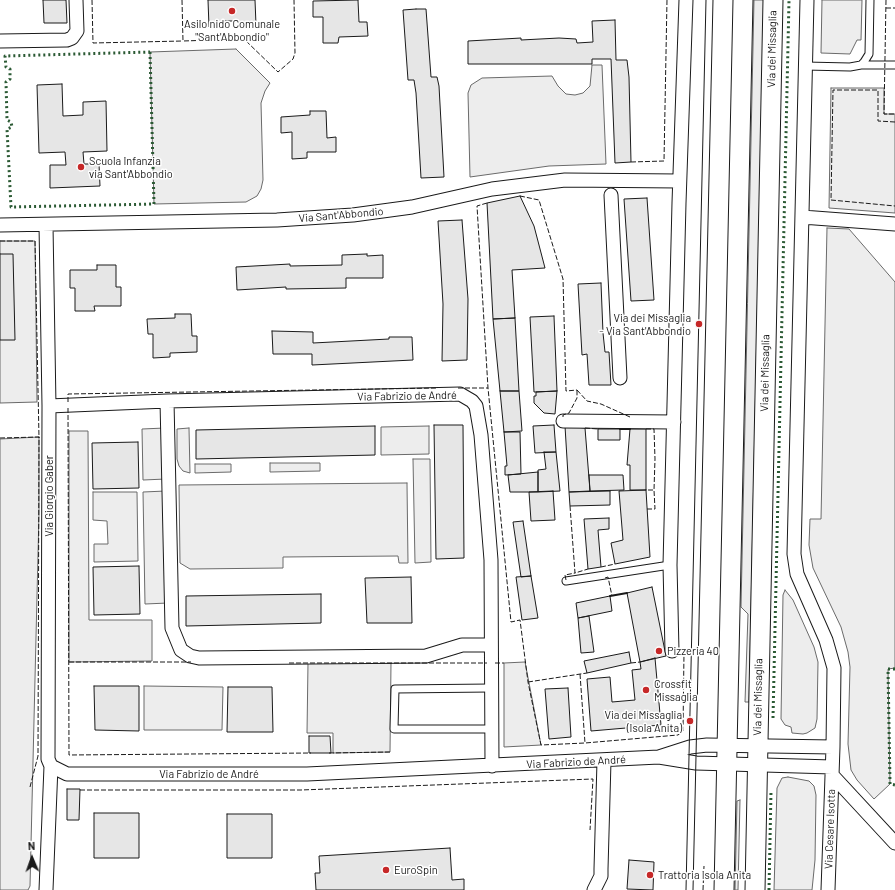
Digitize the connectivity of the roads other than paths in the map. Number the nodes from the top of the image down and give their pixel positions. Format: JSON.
{"nodes":[{"id":1,"x":76,"y":0,"type":"edge"},
{"id":2,"x":686,"y":0,"type":"edge"},
{"id":3,"x":743,"y":0,"type":"edge"},
{"id":4,"x":773,"y":0,"type":"edge"},
{"id":5,"x":807,"y":0,"type":"edge"},
{"id":6,"x":870,"y":0,"type":"edge"},
{"id":7,"x":1,"y":41,"type":"edge"},
{"id":8,"x":861,"y":65,"type":"junction"},
{"id":9,"x":895,"y":65,"type":"edge"},
{"id":10,"x":805,"y":66,"type":"junction"},
{"id":11,"x":679,"y":181,"type":"junction"},
{"id":12,"x":611,"y":195,"type":"dead end"},
{"id":13,"x":802,"y":217,"type":"junction"},
{"id":14,"x":895,"y":224,"type":"edge"},
{"id":15,"x":0,"y":225,"type":"edge"},
{"id":16,"x":46,"y":225,"type":"junction"},
{"id":17,"x":620,"y":378,"type":"dead end"},
{"id":18,"x":167,"y":401,"type":"junction"},
{"id":19,"x":49,"y":406,"type":"junction"},
{"id":20,"x":563,"y":421,"type":"dead end"},
{"id":21,"x":674,"y":422,"type":"junction"},
{"id":22,"x":670,"y":565,"type":"junction"},
{"id":23,"x":566,"y":581,"type":"dead end"},
{"id":24,"x":490,"y":645,"type":"junction"},
{"id":25,"x":672,"y":650,"type":"dead end"},
{"id":26,"x":491,"y":688,"type":"junction"},
{"id":27,"x":491,"y":729,"type":"junction"},
{"id":28,"x":757,"y":746,"type":"junction"},
{"id":29,"x":833,"y":748,"type":"junction"},
{"id":30,"x":727,"y":755,"type":"junction"},
{"id":31,"x":659,"y":757,"type":"junction"},
{"id":32,"x":604,"y":761,"type":"junction"},
{"id":33,"x":757,"y":765,"type":"junction"},
{"id":34,"x":51,"y":766,"type":"junction"},
{"id":35,"x":492,"y":766,"type":"junction"},
{"id":36,"x":832,"y":771,"type":"junction"},
{"id":37,"x":895,"y":843,"type":"edge"},
{"id":38,"x":46,"y":890,"type":"edge"},
{"id":39,"x":594,"y":890,"type":"edge"},
{"id":40,"x":724,"y":890,"type":"edge"},
{"id":41,"x":755,"y":890,"type":"edge"},
{"id":42,"x":828,"y":890,"type":"edge"}],
"edges":[{"from":1,"to":7,"type":"street"},
{"from":2,"to":11,"type":"street"},
{"from":3,"to":30,"type":"main road"},
{"from":4,"to":28,"type":"main road","name":"Via dei Missaglia"},
{"from":5,"to":10,"type":"street"},
{"from":6,"to":8,"type":"lane"},
{"from":8,"to":9,"type":"lane"},
{"from":8,"to":10,"type":"lane"},
{"from":10,"to":13,"type":"street"},
{"from":11,"to":16,"type":"street","name":"Via Sant'Abbondio"},
{"from":11,"to":21,"type":"street"},
{"from":12,"to":17,"type":"street"},
{"from":13,"to":14,"type":"street"},
{"from":13,"to":29,"type":"street"},
{"from":15,"to":16,"type":"street","name":"Via Sant'Abbondio"},
{"from":16,"to":19,"type":"street","name":"Via Giorgio Gaber"},
{"from":18,"to":19,"type":"street","name":"Via Fabrizio de André"},
{"from":18,"to":24,"type":"street","name":"Via Fabrizio de André"},
{"from":18,"to":24,"type":"street"},
{"from":19,"to":34,"type":"street","name":"Via Giorgio Gaber"},
{"from":20,"to":21,"type":"street"},
{"from":21,"to":22,"type":"street"},
{"from":22,"to":23,"type":"lane"},
{"from":22,"to":25,"type":"street"},
{"from":24,"to":26,"type":"street","name":"Via Fabrizio de André"},
{"from":26,"to":27,"type":"street","name":"Via Fabrizio de André"},
{"from":26,"to":27,"type":"lane"},
{"from":27,"to":35,"type":"street","name":"Via Fabrizio de André"},
{"from":28,"to":29,"type":"street","name":"Via dei Missaglia"},
{"from":28,"to":30,"type":"street","name":"Via dei Missaglia"},
{"from":28,"to":33,"type":"main road","name":"Via dei Missaglia"},
{"from":29,"to":36,"type":"street"},
{"from":30,"to":31,"type":"street","name":"Via Fabrizio de André"},
{"from":30,"to":31,"type":"street","name":"Via Fabrizio de André"},
{"from":30,"to":33,"type":"street"},
{"from":30,"to":40,"type":"main road"},
{"from":31,"to":32,"type":"street","name":"Via Fabrizio de André"},
{"from":32,"to":35,"type":"street","name":"Via Fabrizio de André"},
{"from":32,"to":39,"type":"street"},
{"from":33,"to":36,"type":"street"},
{"from":33,"to":41,"type":"main road","name":"Via dei Missaglia"},
{"from":34,"to":35,"type":"street","name":"Via Fabrizio de André"},
{"from":34,"to":38,"type":"street"},
{"from":36,"to":37,"type":"street"},
{"from":36,"to":42,"type":"street","name":"Via Cesare Isotta"}]}
